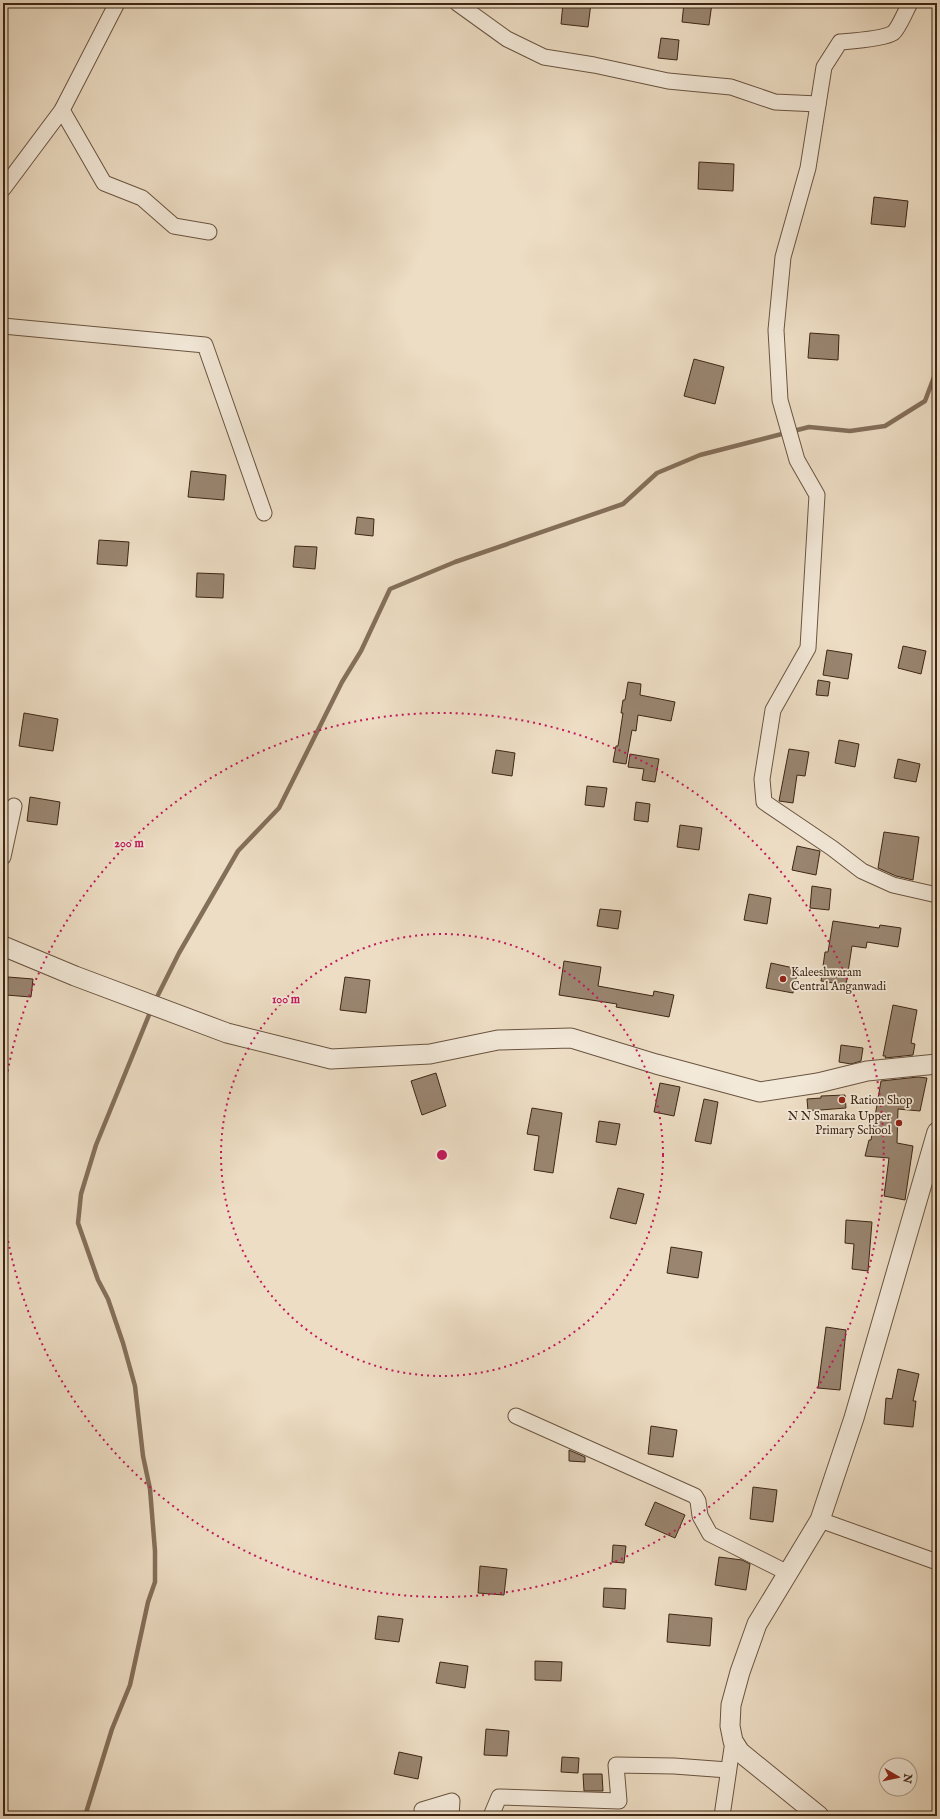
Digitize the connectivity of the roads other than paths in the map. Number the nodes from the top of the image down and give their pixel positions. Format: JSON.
{"nodes":[{"id":1,"x":117,"y":3,"type":"edge"},
{"id":2,"x":457,"y":3,"type":"edge"},
{"id":3,"x":910,"y":3,"type":"edge"},
{"id":4,"x":818,"y":104,"type":"junction"},
{"id":5,"x":62,"y":110,"type":"junction"},
{"id":6,"x":3,"y":188,"type":"edge"},
{"id":7,"x":209,"y":232,"type":"dead end"},
{"id":8,"x":3,"y":326,"type":"edge"},
{"id":9,"x":264,"y":513,"type":"dead end"},
{"id":10,"x":14,"y":806,"type":"dead end"},
{"id":11,"x":3,"y":857,"type":"edge"},
{"id":12,"x":937,"y":895,"type":"edge"},
{"id":13,"x":3,"y":946,"type":"edge"},
{"id":14,"x":937,"y":1064,"type":"edge"},
{"id":15,"x":937,"y":1132,"type":"edge"},
{"id":16,"x":933,"y":1157,"type":"edge"},
{"id":17,"x":516,"y":1416,"type":"dead end"},
{"id":18,"x":820,"y":1520,"type":"junction"},
{"id":19,"x":937,"y":1562,"type":"edge"},
{"id":20,"x":788,"y":1573,"type":"junction"},
{"id":21,"x":733,"y":1741,"type":"junction"},
{"id":22,"x":728,"y":1770,"type":"junction"},
{"id":23,"x":422,"y":1810,"type":"dead end"},
{"id":24,"x":450,"y":1816,"type":"edge"},
{"id":25,"x":491,"y":1816,"type":"edge"},
{"id":26,"x":722,"y":1816,"type":"edge"},
{"id":27,"x":819,"y":1816,"type":"edge"}],
"edges":[{"from":1,"to":5,"type":"street"},
{"from":2,"to":4,"type":"street"},
{"from":3,"to":4,"type":"street"},
{"from":4,"to":12,"type":"street"},
{"from":5,"to":6,"type":"street"},
{"from":5,"to":7,"type":"street"},
{"from":8,"to":9,"type":"street"},
{"from":10,"to":11,"type":"street"},
{"from":13,"to":14,"type":"street"},
{"from":15,"to":16,"type":"street"},
{"from":16,"to":18,"type":"street"},
{"from":17,"to":20,"type":"street"},
{"from":18,"to":19,"type":"street"},
{"from":18,"to":20,"type":"street"},
{"from":20,"to":21,"type":"street"},
{"from":21,"to":22,"type":"street"},
{"from":21,"to":27,"type":"street"},
{"from":22,"to":25,"type":"street"},
{"from":22,"to":26,"type":"street"},
{"from":23,"to":24,"type":"street"}]}
